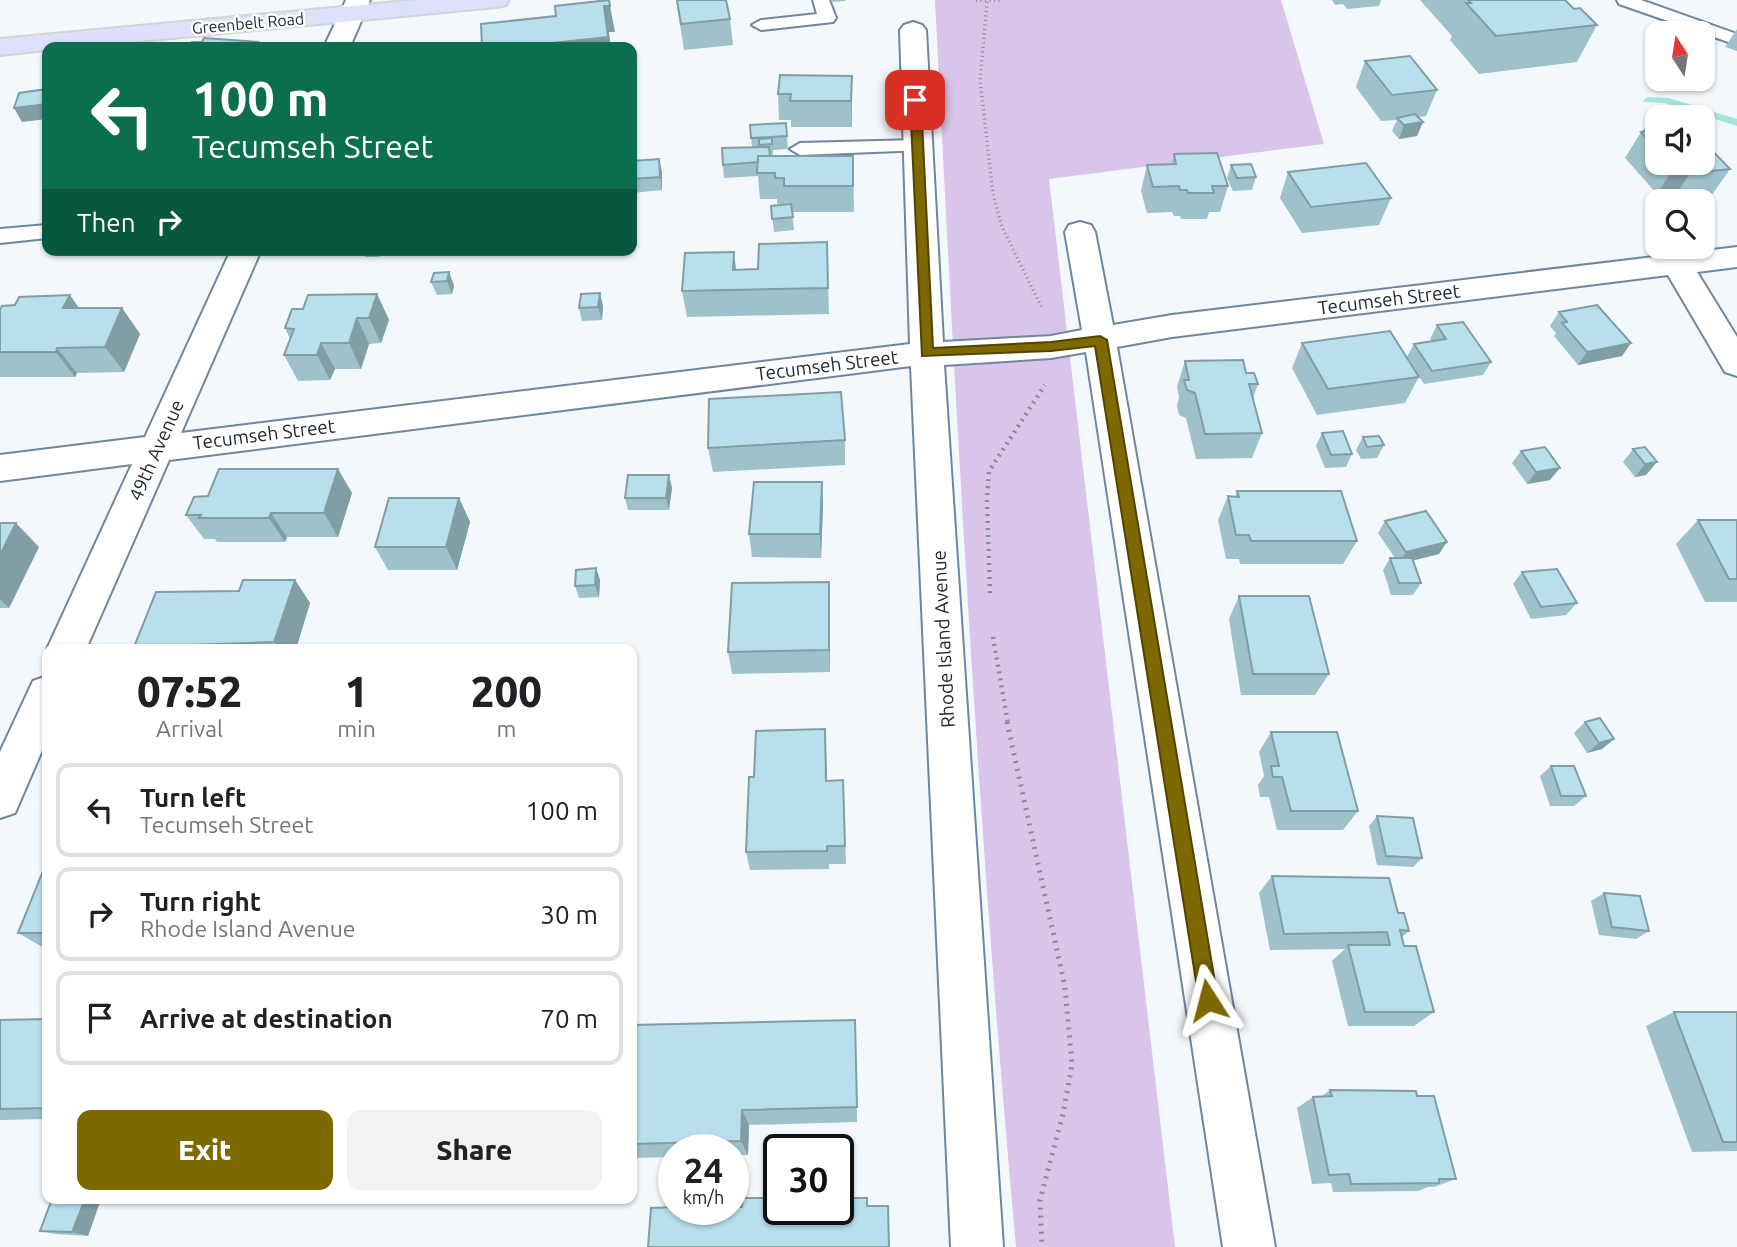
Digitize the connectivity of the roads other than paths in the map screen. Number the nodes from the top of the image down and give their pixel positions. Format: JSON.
{"nodes":[{"id":1,"x":497,"y":0,"type":"edge"},
{"id":2,"x":821,"y":0,"type":"edge"},
{"id":3,"x":1611,"y":0,"type":"edge"},
{"id":4,"x":1625,"y":0,"type":"edge"},
{"id":5,"x":355,"y":6,"type":"edge"},
{"id":6,"x":1651,"y":21,"type":"edge"},
{"id":7,"x":761,"y":25,"type":"dead end"},
{"id":8,"x":913,"y":30,"type":"dead end"},
{"id":9,"x":1737,"y":40,"type":"edge"},
{"id":10,"x":42,"y":42,"type":"edge"},
{"id":11,"x":43,"y":42,"type":"edge"},
{"id":12,"x":339,"y":42,"type":"edge"},
{"id":13,"x":0,"y":47,"type":"edge"},
{"id":14,"x":1715,"y":49,"type":"edge"},
{"id":15,"x":1737,"y":57,"type":"edge"},
{"id":16,"x":917,"y":146,"type":"junction"},
{"id":17,"x":800,"y":149,"type":"dead end"},
{"id":18,"x":42,"y":232,"type":"edge"},
{"id":19,"x":1080,"y":232,"type":"dead end"},
{"id":20,"x":0,"y":236,"type":"edge"},
{"id":21,"x":243,"y":256,"type":"edge"},
{"id":22,"x":1737,"y":257,"type":"edge"},
{"id":23,"x":1677,"y":264,"type":"junction"},
{"id":24,"x":1100,"y":340,"type":"junction"},
{"id":25,"x":927,"y":353,"type":"junction"},
{"id":26,"x":1737,"y":364,"type":"edge"},
{"id":27,"x":158,"y":447,"type":"junction"},
{"id":28,"x":0,"y":468,"type":"edge"},
{"id":29,"x":69,"y":644,"type":"edge"},
{"id":30,"x":42,"y":704,"type":"edge"},
{"id":31,"x":0,"y":799,"type":"edge"},
{"id":32,"x":977,"y":1247,"type":"edge"},
{"id":33,"x":1249,"y":1247,"type":"edge"}],
"edges":[{"from":1,"to":5,"type":"main road","name":"Greenbelt Road"},
{"from":2,"to":7,"type":"lane"},
{"from":3,"to":6,"type":"lane"},
{"from":4,"to":9,"type":"lane"},
{"from":5,"to":11,"type":"main road","name":"Greenbelt Road"},
{"from":5,"to":12,"type":"street"},
{"from":8,"to":16,"type":"street","name":"Rhode Island Avenue"},
{"from":10,"to":13,"type":"main road","name":"Greenbelt Road"},
{"from":14,"to":15,"type":"lane"},
{"from":16,"to":17,"type":"lane"},
{"from":16,"to":25,"type":"street","name":"Rhode Island Avenue"},
{"from":18,"to":20,"type":"lane"},
{"from":19,"to":24,"type":"street"},
{"from":21,"to":27,"type":"street","name":"49th Avenue"},
{"from":22,"to":23,"type":"street","name":"Tecumseh Street"},
{"from":23,"to":24,"type":"street","name":"Tecumseh Street"},
{"from":23,"to":26,"type":"street"},
{"from":24,"to":25,"type":"street","name":"Tecumseh Street"},
{"from":24,"to":33,"type":"street"},
{"from":25,"to":27,"type":"street","name":"Tecumseh Street"},
{"from":25,"to":32,"type":"street","name":"Rhode Island Avenue"},
{"from":27,"to":28,"type":"street","name":"Tecumseh Street"},
{"from":27,"to":29,"type":"street","name":"49th Avenue"},
{"from":30,"to":31,"type":"street"}]}
